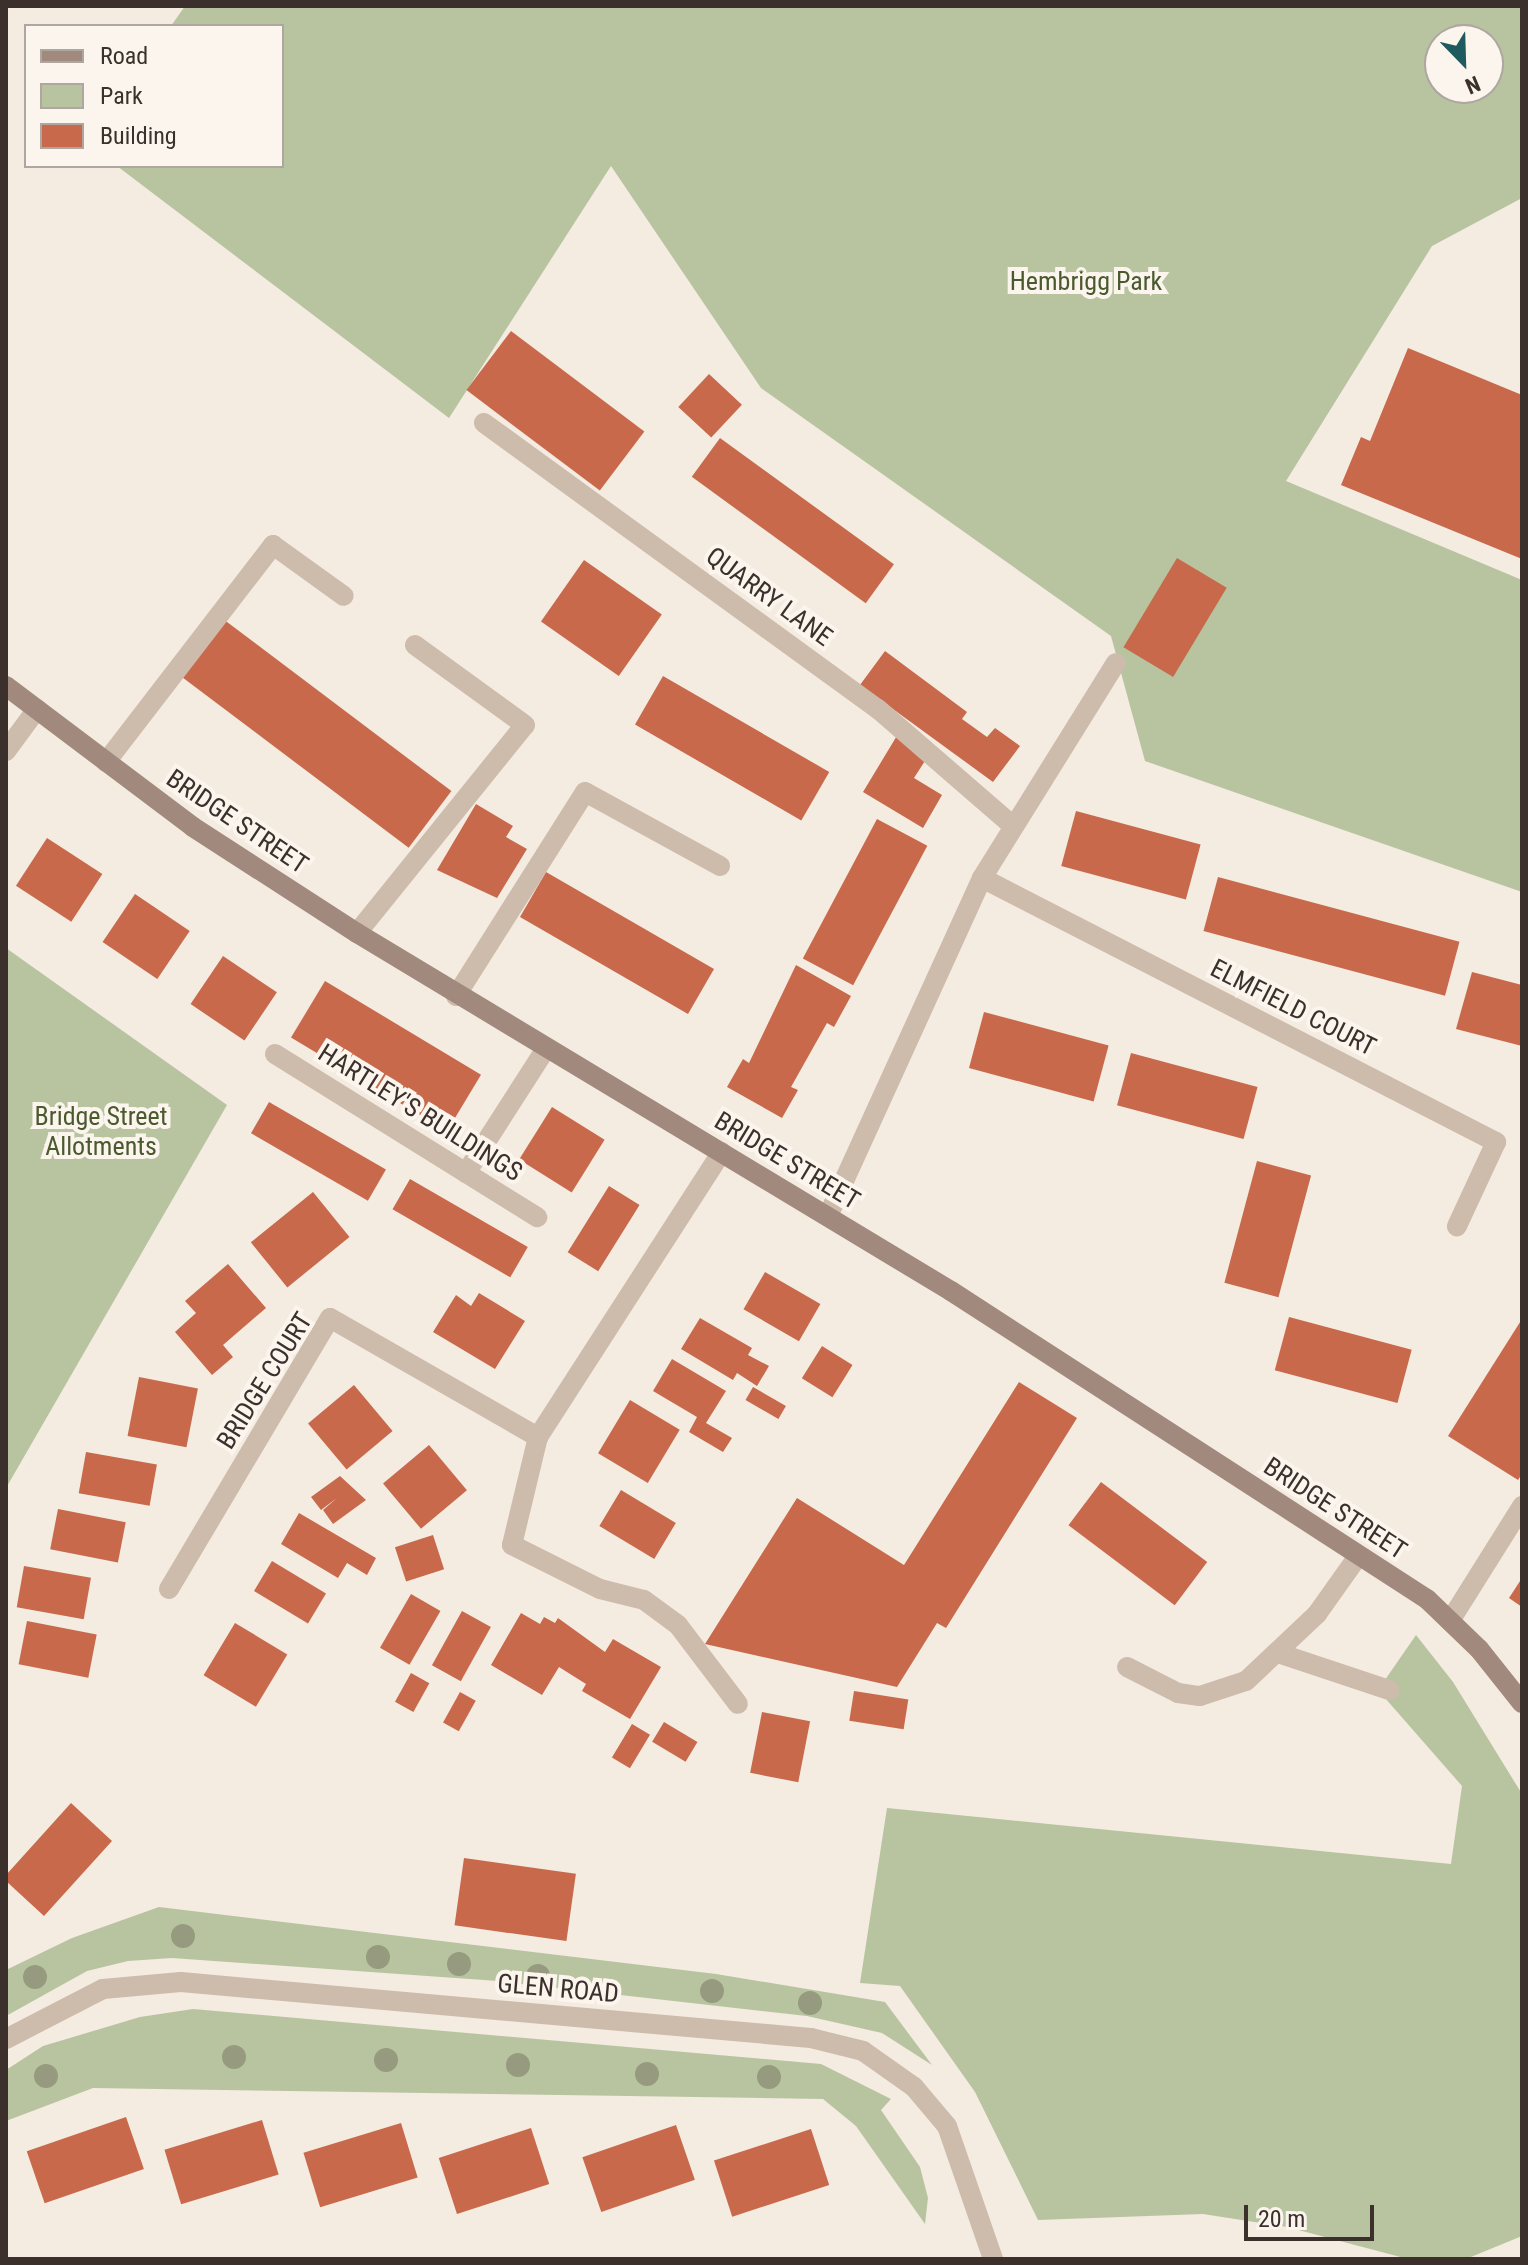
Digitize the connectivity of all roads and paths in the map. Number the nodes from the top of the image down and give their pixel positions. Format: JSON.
{"nodes":[{"id":1,"x":484,"y":423,"type":"dead end"},
{"id":2,"x":344,"y":596,"type":"dead end"},
{"id":3,"x":415,"y":645,"type":"dead end"},
{"id":4,"x":1116,"y":663,"type":"dead end"},
{"id":5,"x":6,"y":686,"type":"edge"},
{"id":6,"x":37,"y":709,"type":"junction"},
{"id":7,"x":6,"y":751,"type":"edge"},
{"id":8,"x":106,"y":762,"type":"junction"},
{"id":9,"x":1012,"y":825,"type":"junction"},
{"id":10,"x":720,"y":866,"type":"dead end"},
{"id":11,"x":982,"y":878,"type":"junction"},
{"id":12,"x":357,"y":933,"type":"junction"},
{"id":13,"x":456,"y":996,"type":"junction"},
{"id":14,"x":545,"y":1050,"type":"junction"},
{"id":15,"x":275,"y":1054,"type":"dead end"},
{"id":16,"x":722,"y":1152,"type":"junction"},
{"id":17,"x":466,"y":1173,"type":"junction"},
{"id":18,"x":828,"y":1216,"type":"junction"},
{"id":19,"x":537,"y":1217,"type":"dead end"},
{"id":20,"x":1457,"y":1226,"type":"dead end"},
{"id":21,"x":538,"y":1437,"type":"junction"},
{"id":22,"x":1522,"y":1506,"type":"edge"},
{"id":23,"x":1359,"y":1555,"type":"junction"},
{"id":24,"x":169,"y":1589,"type":"dead end"},
{"id":25,"x":1450,"y":1621,"type":"junction"},
{"id":26,"x":1281,"y":1654,"type":"junction"},
{"id":27,"x":1127,"y":1667,"type":"dead end"},
{"id":28,"x":1389,"y":1690,"type":"dead end"},
{"id":29,"x":1522,"y":1703,"type":"edge"},
{"id":30,"x":738,"y":1704,"type":"dead end"},
{"id":31,"x":6,"y":2039,"type":"edge"},
{"id":32,"x":993,"y":2259,"type":"edge"}],
"edges":[{"from":1,"to":9,"type":"street","name":"QUARRY LANE"},
{"from":2,"to":8,"type":"street"},
{"from":3,"to":12,"type":"street"},
{"from":4,"to":9,"type":"street"},
{"from":5,"to":6,"type":"main road","name":"BRIDGE STREET"},
{"from":6,"to":7,"type":"street"},
{"from":6,"to":8,"type":"main road","name":"BRIDGE STREET"},
{"from":8,"to":12,"type":"main road","name":"BRIDGE STREET"},
{"from":9,"to":11,"type":"street"},
{"from":10,"to":13,"type":"street"},
{"from":11,"to":18,"type":"street"},
{"from":11,"to":20,"type":"street","name":"ELMFIELD COURT"},
{"from":12,"to":13,"type":"main road","name":"BRIDGE STREET"},
{"from":13,"to":14,"type":"main road","name":"BRIDGE STREET"},
{"from":14,"to":16,"type":"main road","name":"BRIDGE STREET"},
{"from":14,"to":17,"type":"street"},
{"from":15,"to":17,"type":"street","name":"HARTLEY'S BUILDINGS"},
{"from":16,"to":18,"type":"main road","name":"BRIDGE STREET"},
{"from":16,"to":21,"type":"street"},
{"from":17,"to":19,"type":"street","name":"HARTLEY'S BUILDINGS"},
{"from":18,"to":23,"type":"main road","name":"BRIDGE STREET"},
{"from":21,"to":24,"type":"street","name":"BRIDGE COURT"},
{"from":21,"to":30,"type":"street"},
{"from":22,"to":25,"type":"street"},
{"from":23,"to":25,"type":"main road","name":"BRIDGE STREET"},
{"from":23,"to":26,"type":"street"},
{"from":25,"to":29,"type":"main road","name":"BRIDGE STREET"},
{"from":26,"to":27,"type":"street"},
{"from":26,"to":28,"type":"street"},
{"from":31,"to":32,"type":"street","name":"GLEN ROAD"}]}
